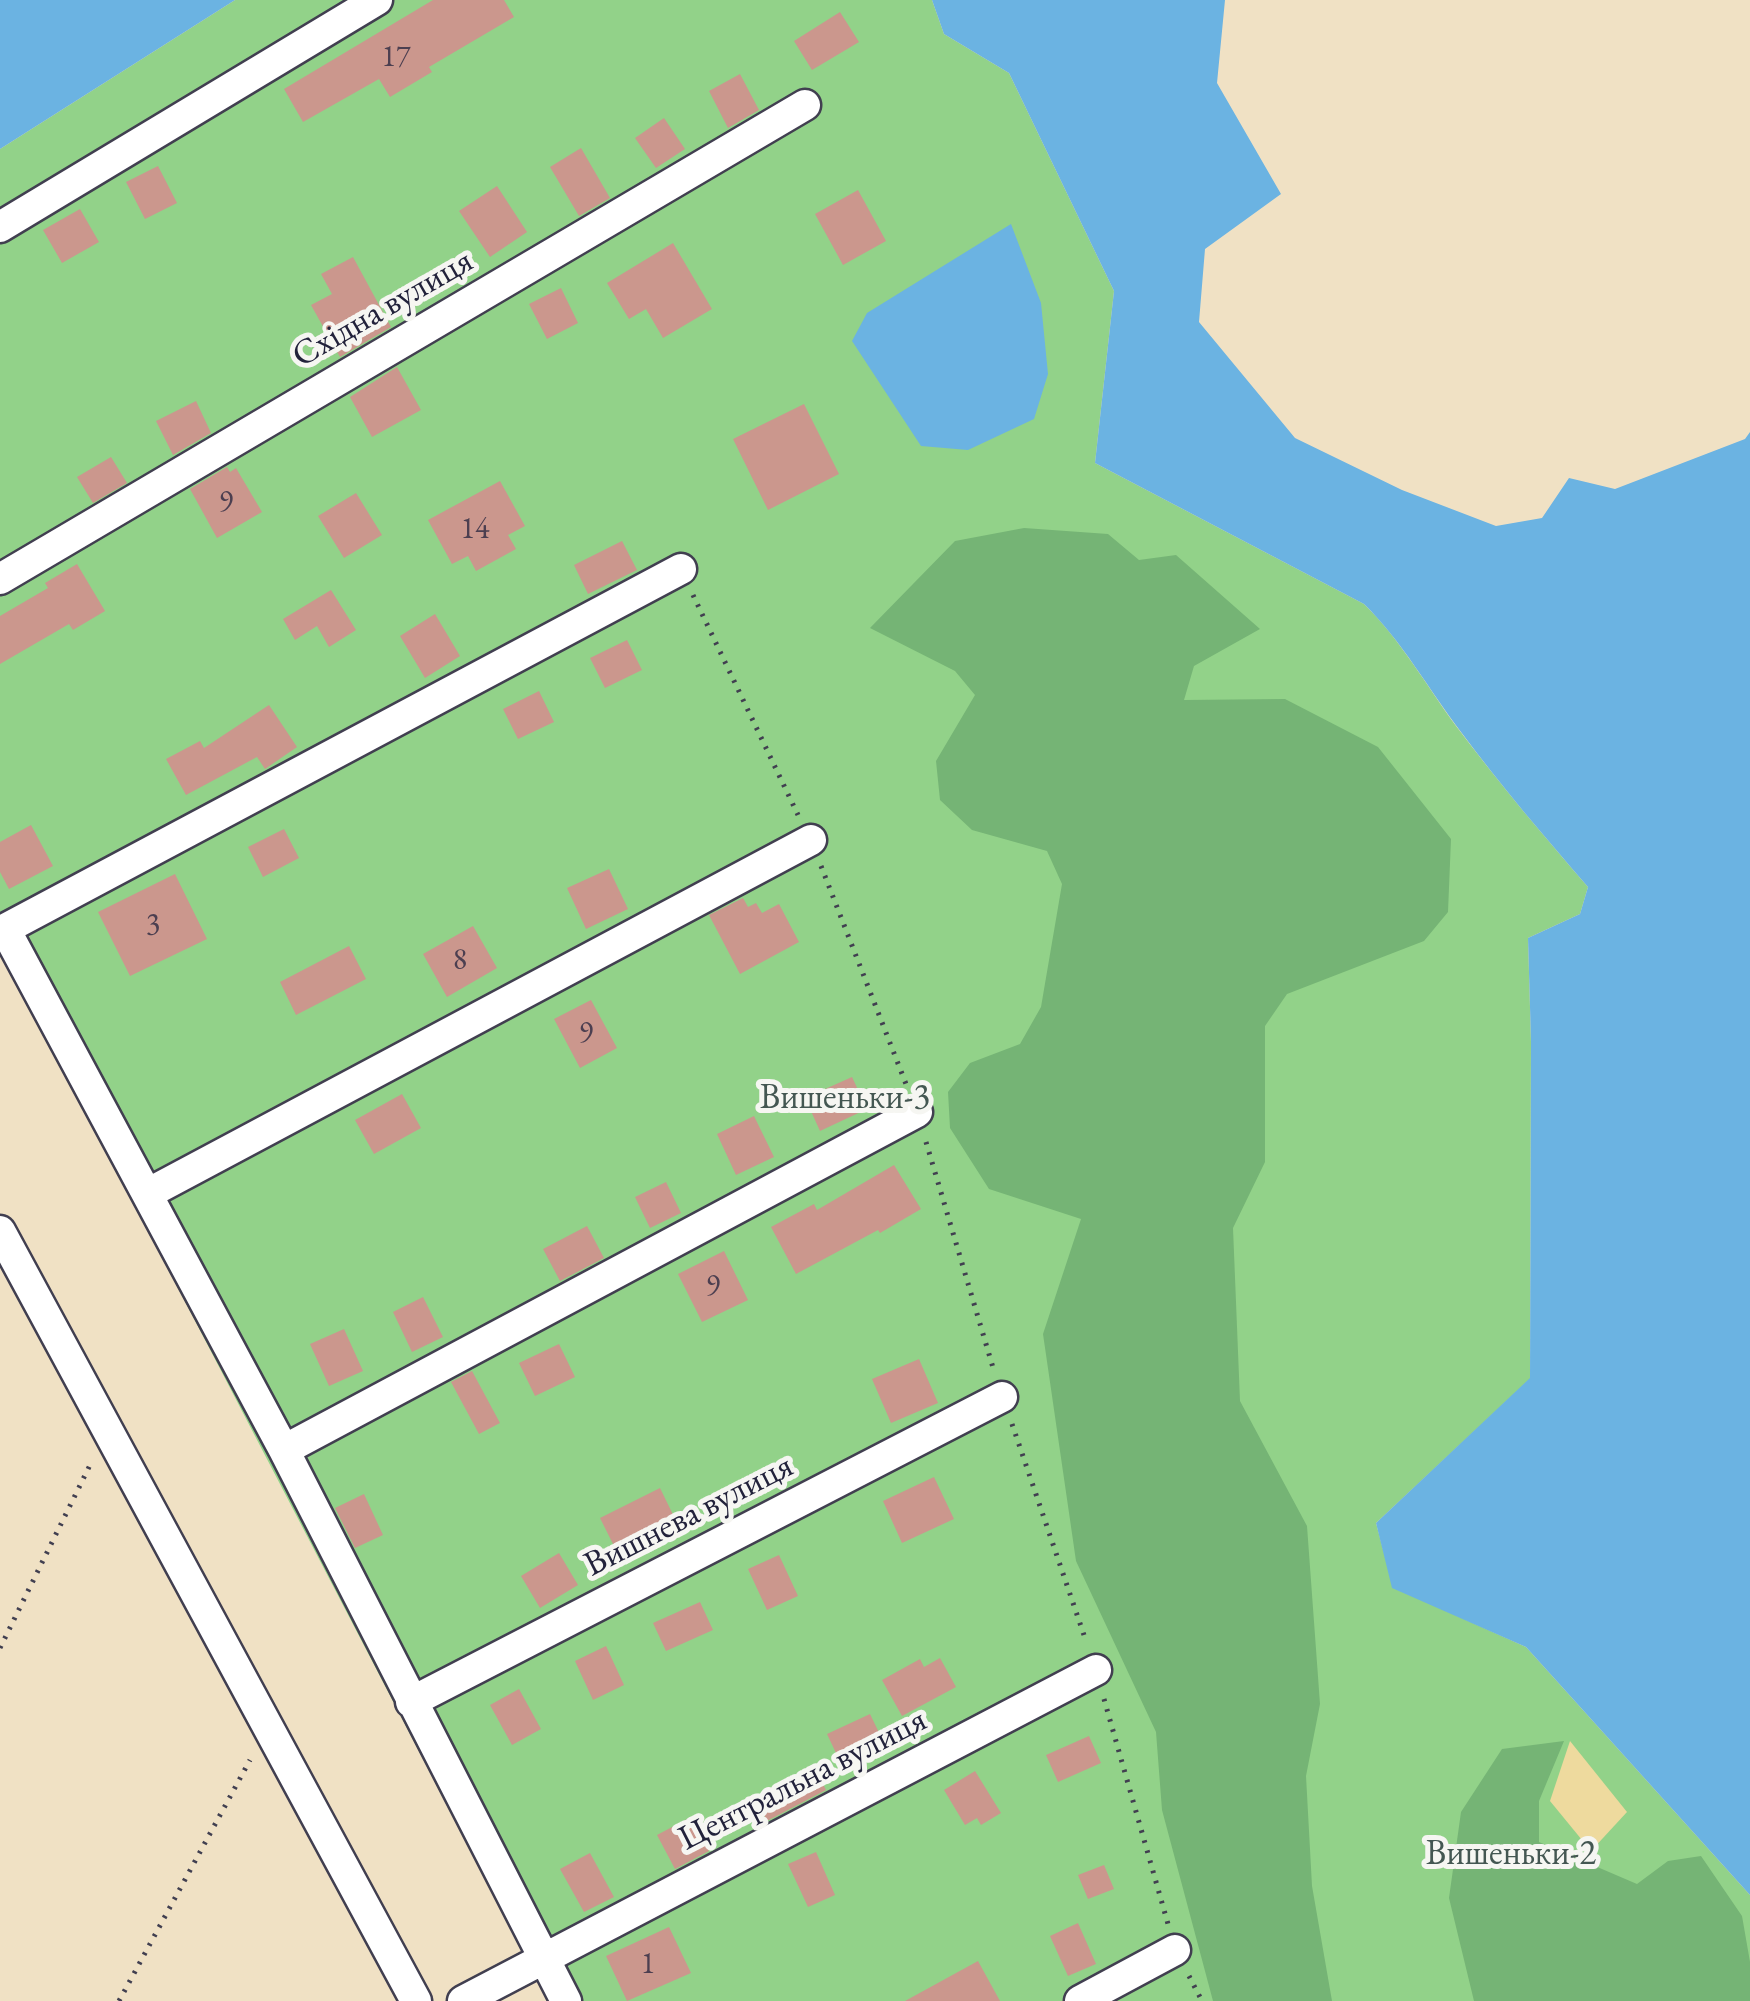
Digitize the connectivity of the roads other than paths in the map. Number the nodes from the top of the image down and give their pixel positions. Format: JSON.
{"nodes":[{"id":1,"x":377,"y":0,"type":"edge"},
{"id":2,"x":805,"y":105,"type":"dead end"},
{"id":3,"x":0,"y":227,"type":"edge"},
{"id":4,"x":681,"y":570,"type":"road end"},
{"id":5,"x":0,"y":578,"type":"edge"},
{"id":6,"x":810,"y":840,"type":"road end"},
{"id":7,"x":917,"y":1112,"type":"road end"},
{"id":8,"x":148,"y":1194,"type":"junction"},
{"id":9,"x":0,"y":1231,"type":"edge"},
{"id":10,"x":1002,"y":1397,"type":"road end"},
{"id":11,"x":284,"y":1450,"type":"junction"},
{"id":12,"x":1096,"y":1670,"type":"road end"},
{"id":13,"x":411,"y":1702,"type":"junction"},
{"id":14,"x":1176,"y":1950,"type":"road end"},
{"id":15,"x":544,"y":1956,"type":"junction"},
{"id":16,"x":416,"y":2001,"type":"edge"},
{"id":17,"x":463,"y":2001,"type":"edge"},
{"id":18,"x":566,"y":2001,"type":"edge"},
{"id":19,"x":1080,"y":2001,"type":"edge"}],
"edges":[{"from":1,"to":3,"type":"street"},
{"from":2,"to":5,"type":"street","name":"Східна вулиця"},
{"from":4,"to":8,"type":"street"},
{"from":6,"to":8,"type":"street"},
{"from":7,"to":11,"type":"street"},
{"from":8,"to":11,"type":"street"},
{"from":9,"to":16,"type":"street"},
{"from":10,"to":13,"type":"street","name":"Вишнева вулиця"},
{"from":11,"to":13,"type":"street"},
{"from":12,"to":15,"type":"street","name":"Центральна вулиця"},
{"from":13,"to":15,"type":"street"},
{"from":14,"to":19,"type":"street"},
{"from":15,"to":17,"type":"street","name":"Центральна вулиця"},
{"from":15,"to":18,"type":"street"}]}
